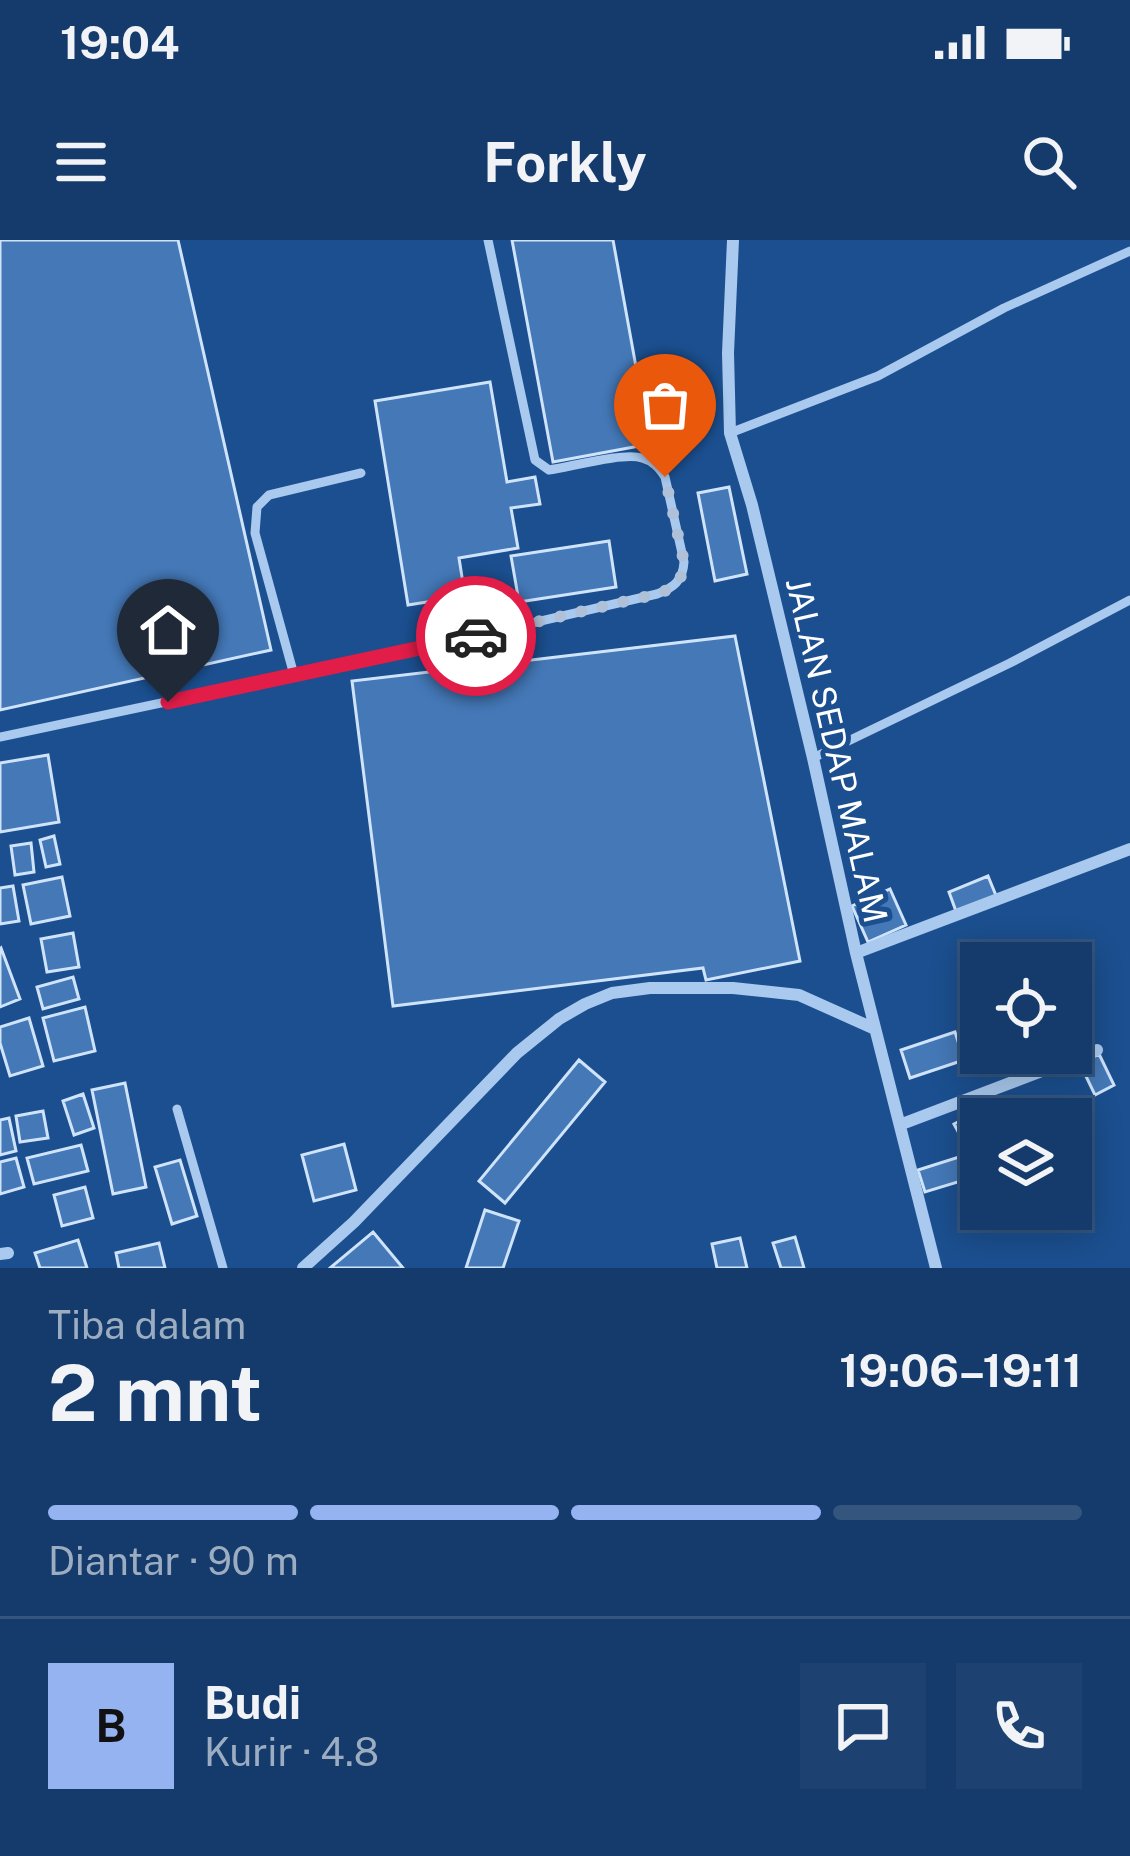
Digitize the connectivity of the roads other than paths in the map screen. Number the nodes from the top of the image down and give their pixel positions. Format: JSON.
{"nodes":[{"id":1,"x":488,"y":240,"type":"edge"},
{"id":2,"x":733,"y":240,"type":"edge"},
{"id":3,"x":1130,"y":251,"type":"edge"},
{"id":4,"x":730,"y":433,"type":"junction"},
{"id":5,"x":361,"y":473,"type":"dead end"},
{"id":6,"x":1130,"y":600,"type":"edge"},
{"id":7,"x":294,"y":675,"type":"junction"},
{"id":8,"x":0,"y":737,"type":"edge"},
{"id":9,"x":814,"y":758,"type":"junction"},
{"id":10,"x":1130,"y":849,"type":"edge"},
{"id":11,"x":856,"y":953,"type":"junction"},
{"id":12,"x":875,"y":1029,"type":"junction"},
{"id":13,"x":1097,"y":1050,"type":"dead end"},
{"id":14,"x":177,"y":1108,"type":"dead end"},
{"id":15,"x":902,"y":1124,"type":"junction"},
{"id":16,"x":932,"y":1267,"type":"edge"},
{"id":17,"x":223,"y":1268,"type":"edge"},
{"id":18,"x":303,"y":1268,"type":"edge"}],
"edges":[{"from":1,"to":7,"type":"lane"},
{"from":2,"to":4,"type":"street","name":"JALAN SEDAP MALAM"},
{"from":3,"to":4,"type":"lane"},
{"from":4,"to":9,"type":"street","name":"JALAN SEDAP MALAM"},
{"from":5,"to":7,"type":"lane"},
{"from":6,"to":9,"type":"lane"},
{"from":7,"to":8,"type":"lane"},
{"from":9,"to":11,"type":"street","name":"JALAN SEDAP MALAM"},
{"from":10,"to":11,"type":"street"},
{"from":11,"to":12,"type":"street","name":"JALAN SEDAP MALAM"},
{"from":12,"to":15,"type":"street","name":"JALAN SEDAP MALAM"},
{"from":12,"to":18,"type":"street"},
{"from":13,"to":15,"type":"street"},
{"from":14,"to":17,"type":"lane"},
{"from":15,"to":16,"type":"street","name":"JALAN SEDAP MALAM"}]}
